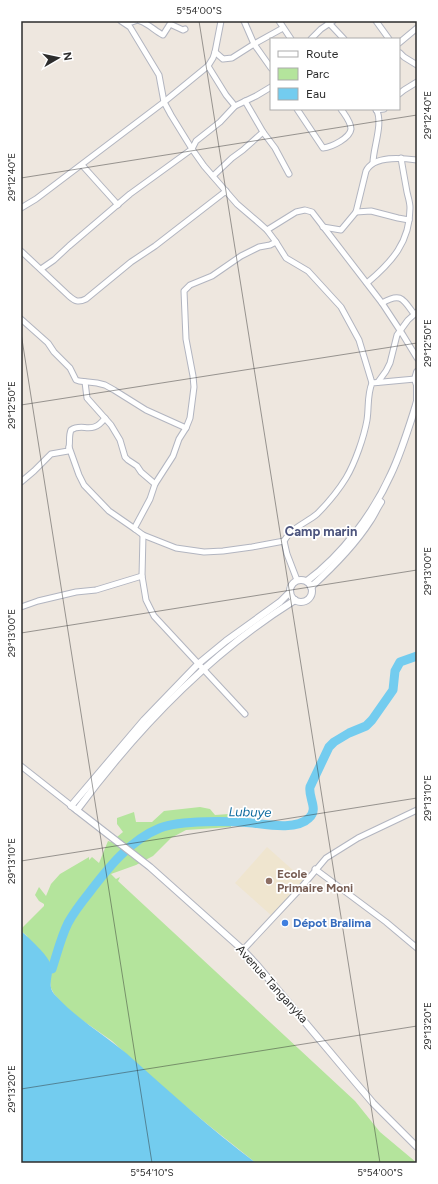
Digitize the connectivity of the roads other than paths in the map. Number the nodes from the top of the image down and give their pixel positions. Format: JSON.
{"nodes":[{"id":1,"x":121,"y":21,"type":"edge"},
{"id":2,"x":135,"y":21,"type":"edge"},
{"id":3,"x":140,"y":21,"type":"edge"},
{"id":4,"x":221,"y":21,"type":"edge"},
{"id":5,"x":244,"y":21,"type":"edge"},
{"id":6,"x":279,"y":21,"type":"edge"},
{"id":7,"x":376,"y":21,"type":"edge"},
{"id":8,"x":330,"y":22,"type":"edge"},
{"id":9,"x":129,"y":24,"type":"edge"},
{"id":10,"x":284,"y":28,"type":"junction"},
{"id":11,"x":417,"y":28,"type":"edge"},
{"id":12,"x":185,"y":29,"type":"dead end"},
{"id":13,"x":290,"y":38,"type":"edge"},
{"id":14,"x":312,"y":38,"type":"edge"},
{"id":15,"x":343,"y":38,"type":"edge"},
{"id":16,"x":388,"y":38,"type":"edge"},
{"id":17,"x":400,"y":43,"type":"edge"},
{"id":18,"x":254,"y":44,"type":"junction"},
{"id":19,"x":215,"y":52,"type":"junction"},
{"id":20,"x":400,"y":54,"type":"edge"},
{"id":21,"x":417,"y":65,"type":"edge"},
{"id":22,"x":208,"y":66,"type":"junction"},
{"id":23,"x":270,"y":67,"type":"edge"},
{"id":24,"x":417,"y":82,"type":"edge"},
{"id":25,"x":270,"y":88,"type":"edge"},
{"id":26,"x":400,"y":93,"type":"edge"},
{"id":27,"x":245,"y":101,"type":"junction"},
{"id":28,"x":164,"y":102,"type":"junction"},
{"id":29,"x":235,"y":106,"type":"junction"},
{"id":30,"x":298,"y":110,"type":"edge"},
{"id":31,"x":342,"y":110,"type":"edge"},
{"id":32,"x":376,"y":110,"type":"edge"},
{"id":33,"x":263,"y":132,"type":"junction"},
{"id":34,"x":192,"y":149,"type":"junction"},
{"id":35,"x":401,"y":158,"type":"junction"},
{"id":36,"x":417,"y":160,"type":"edge"},
{"id":37,"x":373,"y":163,"type":"junction"},
{"id":38,"x":82,"y":165,"type":"junction"},
{"id":39,"x":289,"y":174,"type":"dead end"},
{"id":40,"x":213,"y":176,"type":"junction"},
{"id":41,"x":226,"y":191,"type":"junction"},
{"id":42,"x":118,"y":205,"type":"junction"},
{"id":43,"x":410,"y":206,"type":"junction"},
{"id":44,"x":417,"y":206,"type":"edge"},
{"id":45,"x":21,"y":208,"type":"edge"},
{"id":46,"x":356,"y":212,"type":"junction"},
{"id":47,"x":409,"y":220,"type":"junction"},
{"id":48,"x":323,"y":227,"type":"junction"},
{"id":49,"x":267,"y":230,"type":"junction"},
{"id":50,"x":276,"y":242,"type":"junction"},
{"id":51,"x":21,"y":251,"type":"edge"},
{"id":52,"x":41,"y":269,"type":"junction"},
{"id":53,"x":367,"y":283,"type":"junction"},
{"id":54,"x":382,"y":303,"type":"junction"},
{"id":55,"x":416,"y":313,"type":"edge"},
{"id":56,"x":21,"y":319,"type":"edge"},
{"id":57,"x":400,"y":330,"type":"junction"},
{"id":58,"x":417,"y":358,"type":"edge"},
{"id":59,"x":416,"y":380,"type":"edge"},
{"id":60,"x":85,"y":382,"type":"junction"},
{"id":61,"x":375,"y":383,"type":"junction"},
{"id":62,"x":417,"y":411,"type":"edge"},
{"id":63,"x":105,"y":418,"type":"junction"},
{"id":64,"x":186,"y":428,"type":"junction"},
{"id":65,"x":69,"y":447,"type":"junction"},
{"id":66,"x":21,"y":482,"type":"edge"},
{"id":67,"x":155,"y":484,"type":"junction"},
{"id":68,"x":135,"y":529,"type":"junction"},
{"id":69,"x":143,"y":535,"type":"junction"},
{"id":70,"x":284,"y":541,"type":"junction"},
{"id":71,"x":142,"y":576,"type":"junction"},
{"id":72,"x":297,"y":580,"type":"junction"},
{"id":73,"x":309,"y":584,"type":"junction"},
{"id":74,"x":290,"y":592,"type":"junction"},
{"id":75,"x":295,"y":600,"type":"junction"},
{"id":76,"x":21,"y":607,"type":"edge"},
{"id":77,"x":198,"y":664,"type":"junction"},
{"id":78,"x":204,"y":670,"type":"junction"},
{"id":79,"x":245,"y":714,"type":"dead end"},
{"id":80,"x":21,"y":766,"type":"edge"},
{"id":81,"x":74,"y":808,"type":"junction"},
{"id":82,"x":417,"y":810,"type":"edge"},
{"id":83,"x":315,"y":869,"type":"junction"},
{"id":84,"x":417,"y":948,"type":"edge"},
{"id":85,"x":242,"y":950,"type":"junction"},
{"id":86,"x":417,"y":1147,"type":"edge"}],
"edges":[{"from":1,"to":9,"type":"street"},
{"from":2,"to":9,"type":"street"},
{"from":3,"to":12,"type":"street"},
{"from":4,"to":19,"type":"street"},
{"from":5,"to":18,"type":"street"},
{"from":6,"to":10,"type":"street"},
{"from":7,"to":16,"type":"street"},
{"from":8,"to":14,"type":"street"},
{"from":8,"to":15,"type":"street"},
{"from":9,"to":28,"type":"street"},
{"from":10,"to":13,"type":"street"},
{"from":10,"to":18,"type":"street"},
{"from":11,"to":17,"type":"street"},
{"from":18,"to":19,"type":"street"},
{"from":18,"to":23,"type":"street"},
{"from":19,"to":22,"type":"street"},
{"from":20,"to":21,"type":"street"},
{"from":22,"to":28,"type":"street"},
{"from":22,"to":29,"type":"street"},
{"from":24,"to":26,"type":"street"},
{"from":25,"to":27,"type":"street"},
{"from":27,"to":29,"type":"street"},
{"from":27,"to":33,"type":"street"},
{"from":28,"to":34,"type":"street"},
{"from":28,"to":38,"type":"street"},
{"from":29,"to":34,"type":"street"},
{"from":30,"to":31,"type":"street"},
{"from":32,"to":37,"type":"street"},
{"from":33,"to":39,"type":"street"},
{"from":33,"to":40,"type":"street"},
{"from":34,"to":40,"type":"street"},
{"from":34,"to":42,"type":"street"},
{"from":35,"to":36,"type":"street"},
{"from":35,"to":37,"type":"street"},
{"from":35,"to":43,"type":"street"},
{"from":37,"to":46,"type":"street"},
{"from":38,"to":42,"type":"street"},
{"from":38,"to":45,"type":"street"},
{"from":40,"to":41,"type":"street"},
{"from":41,"to":49,"type":"street"},
{"from":41,"to":52,"type":"street"},
{"from":42,"to":52,"type":"street"},
{"from":43,"to":44,"type":"street"},
{"from":43,"to":47,"type":"street"},
{"from":46,"to":47,"type":"street"},
{"from":46,"to":48,"type":"street"},
{"from":47,"to":53,"type":"street"},
{"from":48,"to":49,"type":"street"},
{"from":48,"to":53,"type":"street"},
{"from":49,"to":50,"type":"street"},
{"from":50,"to":61,"type":"street"},
{"from":50,"to":64,"type":"street"},
{"from":51,"to":52,"type":"street"},
{"from":53,"to":54,"type":"street"},
{"from":54,"to":55,"type":"street"},
{"from":54,"to":57,"type":"street"},
{"from":55,"to":57,"type":"street"},
{"from":56,"to":60,"type":"street"},
{"from":57,"to":58,"type":"street"},
{"from":57,"to":61,"type":"street"},
{"from":59,"to":61,"type":"street"},
{"from":59,"to":73,"type":"street"},
{"from":60,"to":63,"type":"street"},
{"from":60,"to":64,"type":"street"},
{"from":61,"to":70,"type":"street"},
{"from":62,"to":73,"type":"street"},
{"from":63,"to":65,"type":"street"},
{"from":63,"to":67,"type":"street"},
{"from":64,"to":67,"type":"street"},
{"from":65,"to":66,"type":"street"},
{"from":65,"to":68,"type":"street"},
{"from":67,"to":68,"type":"street"},
{"from":68,"to":69,"type":"street"},
{"from":69,"to":70,"type":"street"},
{"from":69,"to":71,"type":"street"},
{"from":70,"to":72,"type":"street"},
{"from":71,"to":76,"type":"street"},
{"from":71,"to":77,"type":"street"},
{"from":72,"to":73,"type":"street"},
{"from":72,"to":74,"type":"street"},
{"from":73,"to":75,"type":"street"},
{"from":74,"to":75,"type":"street"},
{"from":74,"to":77,"type":"street"},
{"from":75,"to":78,"type":"street"},
{"from":77,"to":78,"type":"street"},
{"from":77,"to":81,"type":"street"},
{"from":78,"to":79,"type":"street"},
{"from":78,"to":81,"type":"street"},
{"from":80,"to":81,"type":"street"},
{"from":81,"to":85,"type":"street","name":"Avenue Tanganyka"},
{"from":82,"to":83,"type":"street"},
{"from":83,"to":84,"type":"street"},
{"from":83,"to":85,"type":"street"},
{"from":85,"to":86,"type":"street","name":"Avenue Tanganyka"}]}
